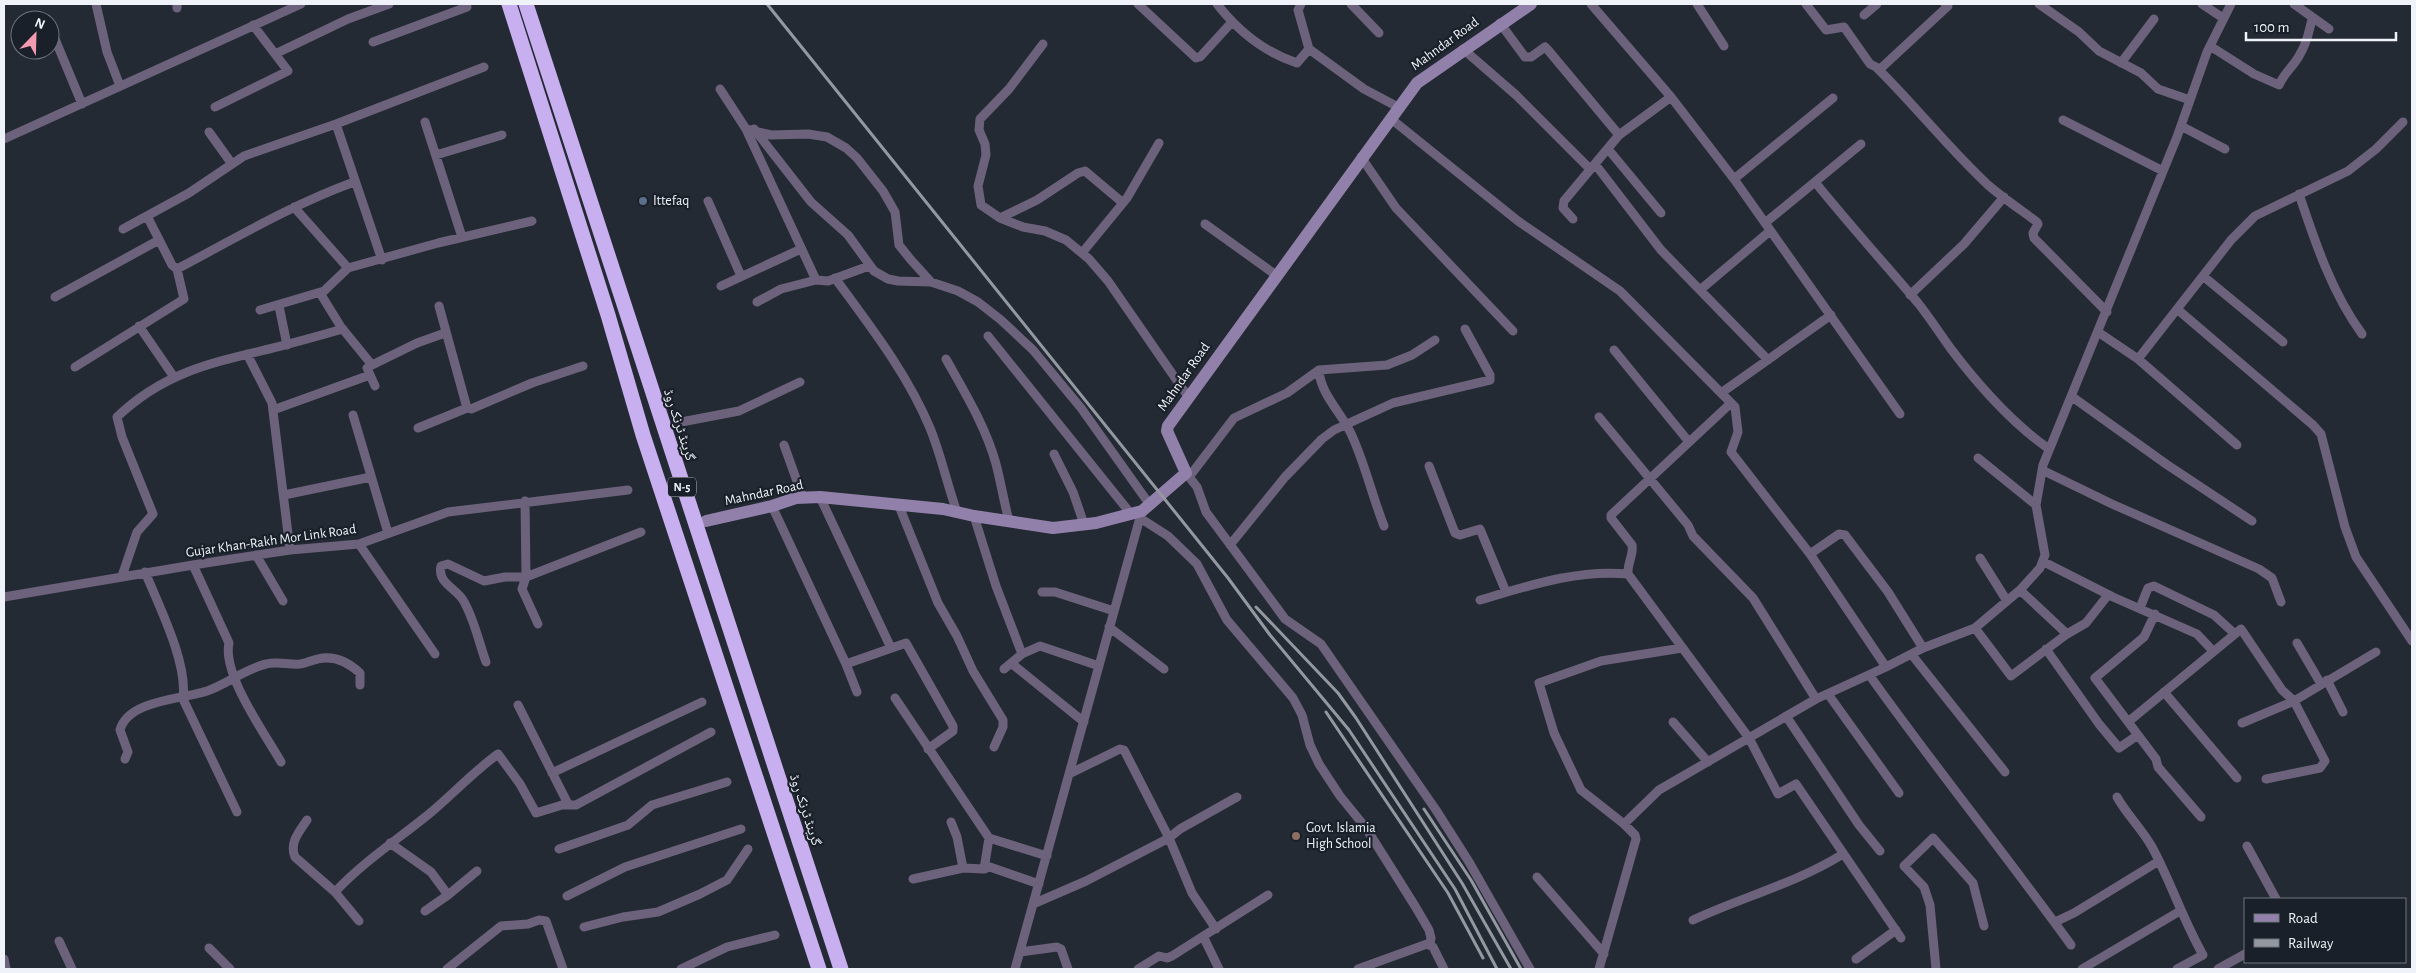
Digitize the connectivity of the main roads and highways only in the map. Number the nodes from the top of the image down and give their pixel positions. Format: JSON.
{"nodes":[{"id":1,"x":509,"y":4,"type":"edge"},
{"id":2,"x":526,"y":4,"type":"edge"},
{"id":3,"x":670,"y":425,"type":"junction"},
{"id":4,"x":643,"y":434,"type":"junction"},
{"id":5,"x":819,"y":969,"type":"edge"},
{"id":6,"x":840,"y":969,"type":"edge"}],
"edges":[{"from":1,"to":4,"type":"highway","number":"N-5"},
{"from":2,"to":3,"type":"highway","name":"گرینڈ ٹرنک روڈ","number":"N-5"},
{"from":3,"to":4,"type":"highway"},
{"from":3,"to":6,"type":"highway","name":"گرینڈ ٹرنک روڈ","number":"N-5"},
{"from":4,"to":5,"type":"highway","number":"N-5"}]}
